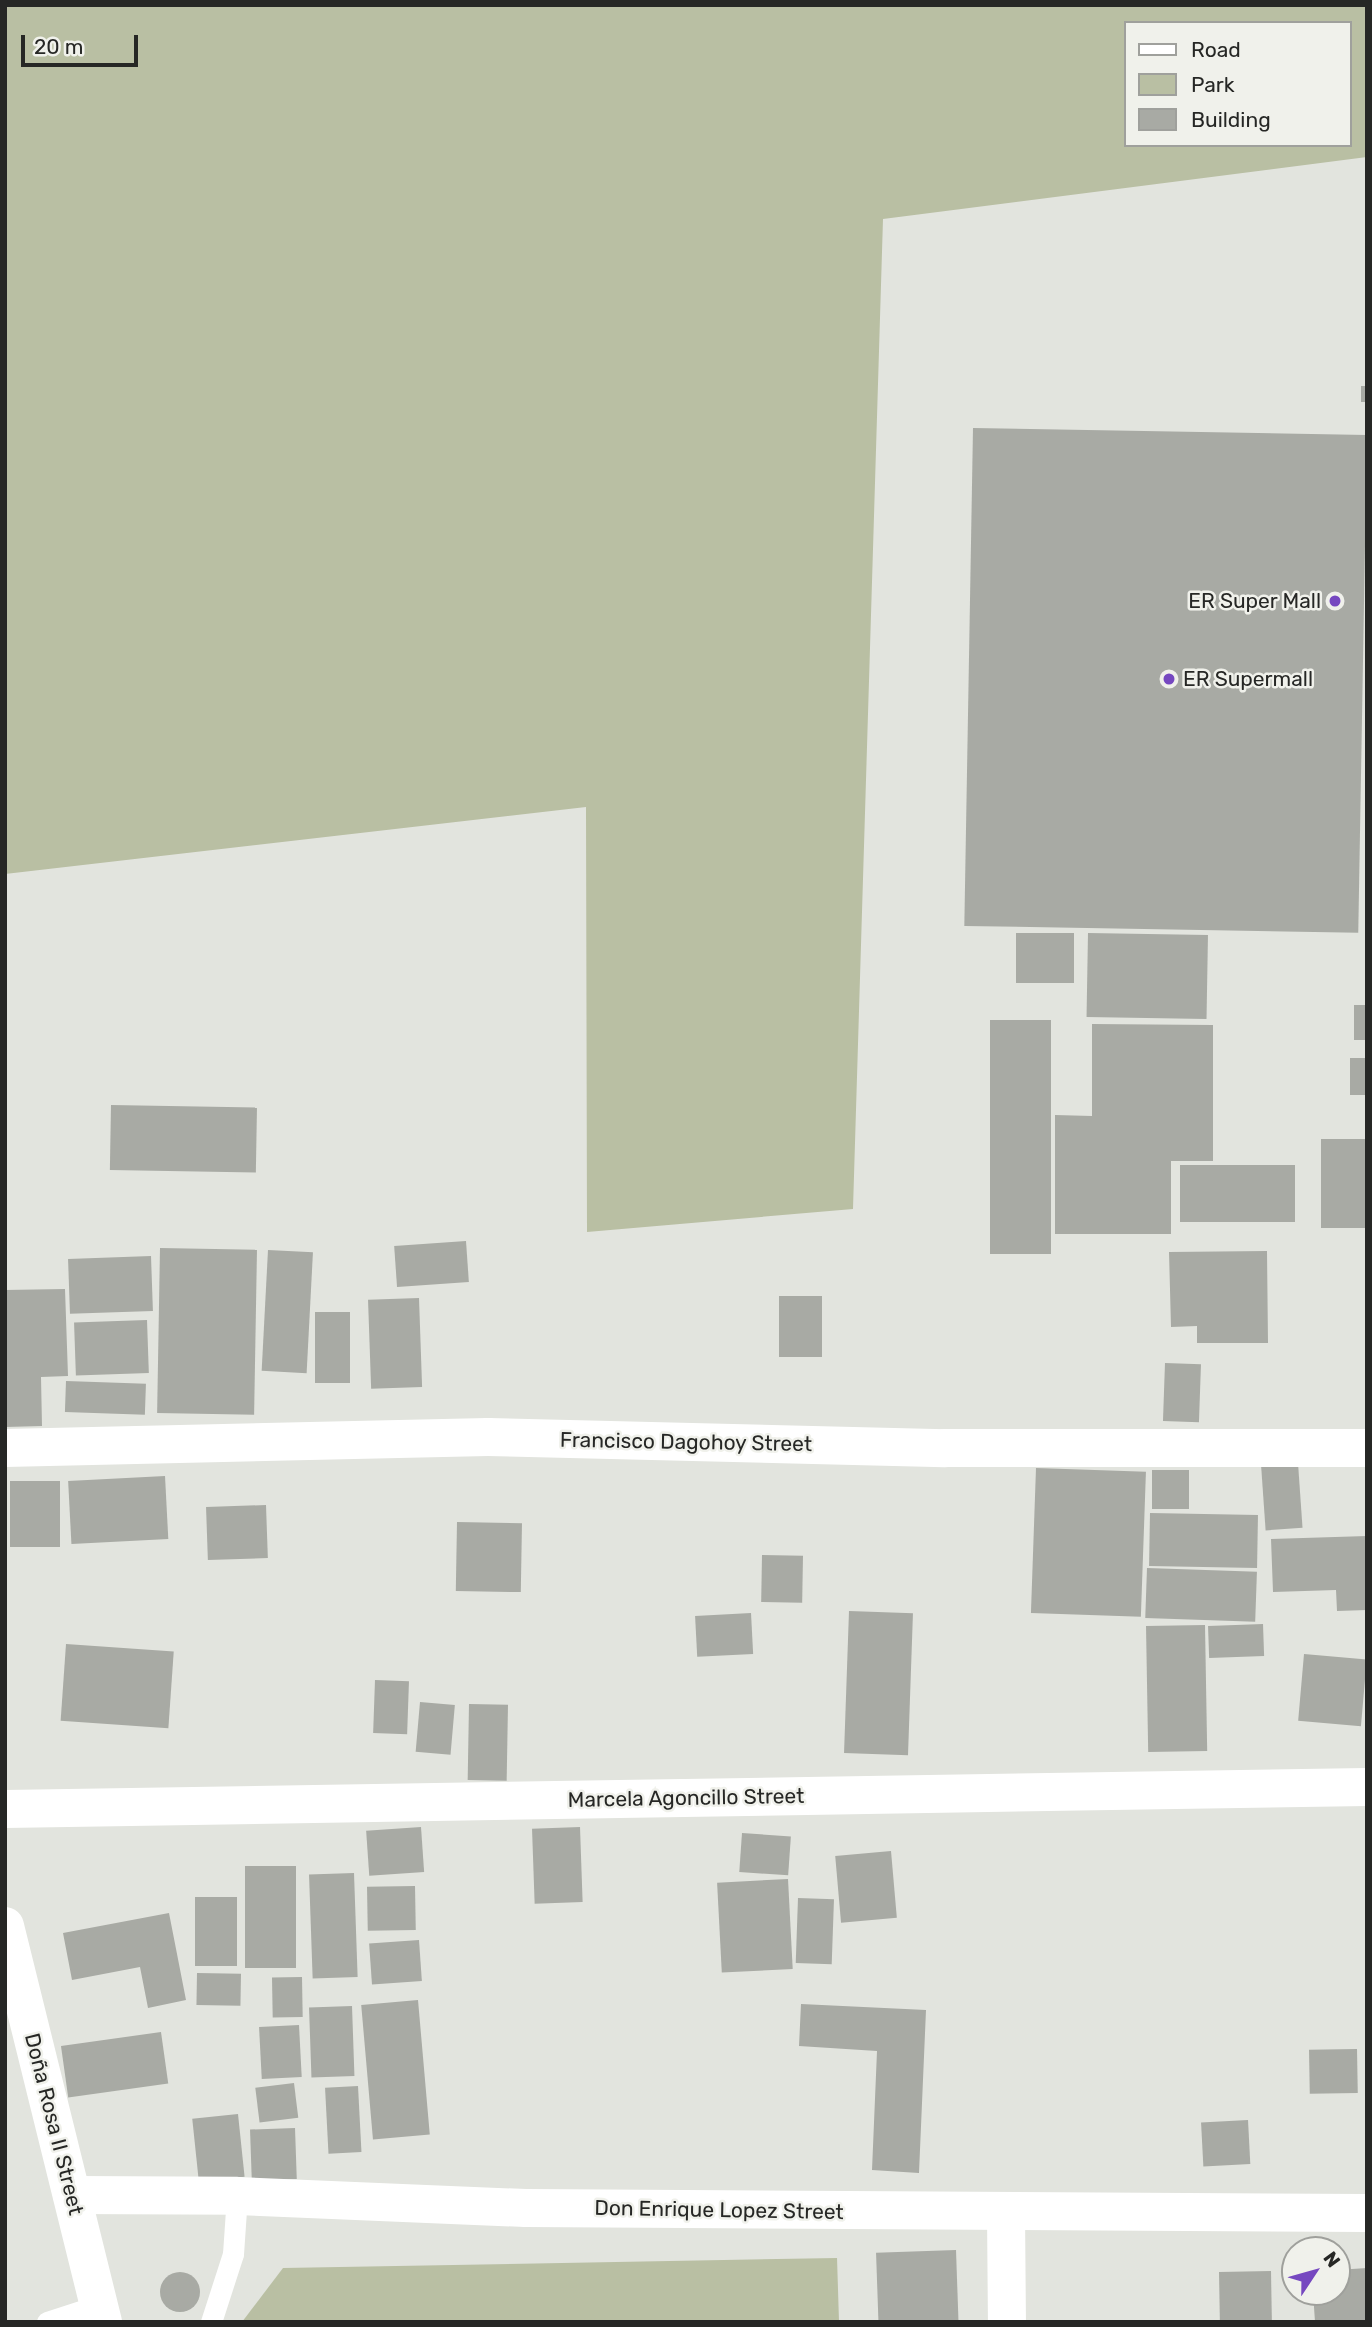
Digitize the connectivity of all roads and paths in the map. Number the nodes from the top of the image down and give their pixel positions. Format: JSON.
{"nodes":[{"id":1,"x":5,"y":1448,"type":"edge"},
{"id":2,"x":1367,"y":1448,"type":"edge"},
{"id":3,"x":1367,"y":1787,"type":"edge"},
{"id":4,"x":5,"y":1810,"type":"edge"},
{"id":5,"x":5,"y":1926,"type":"edge"},
{"id":6,"x":72,"y":2195,"type":"junction"},
{"id":7,"x":237,"y":2196,"type":"junction"},
{"id":8,"x":1006,"y":2213,"type":"junction"},
{"id":9,"x":1367,"y":2213,"type":"edge"},
{"id":10,"x":101,"y":2313,"type":"edge"},
{"id":11,"x":47,"y":2322,"type":"edge"},
{"id":12,"x":211,"y":2322,"type":"edge"},
{"id":13,"x":1007,"y":2322,"type":"edge"}],
"edges":[{"from":1,"to":2,"type":"street","name":"Francisco Dagohoy Street"},
{"from":3,"to":4,"type":"street","name":"Marcela Agoncillo Street"},
{"from":5,"to":6,"type":"street","name":"Doña Rosa II Street"},
{"from":6,"to":7,"type":"street","name":"Don Enrique Lopez Street"},
{"from":6,"to":10,"type":"street","name":"Doña Rosa II Street"},
{"from":7,"to":8,"type":"street","name":"Don Enrique Lopez Street"},
{"from":7,"to":12,"type":"lane"},
{"from":8,"to":9,"type":"street","name":"Don Enrique Lopez Street"},
{"from":8,"to":13,"type":"street"},
{"from":10,"to":11,"type":"lane"}]}
